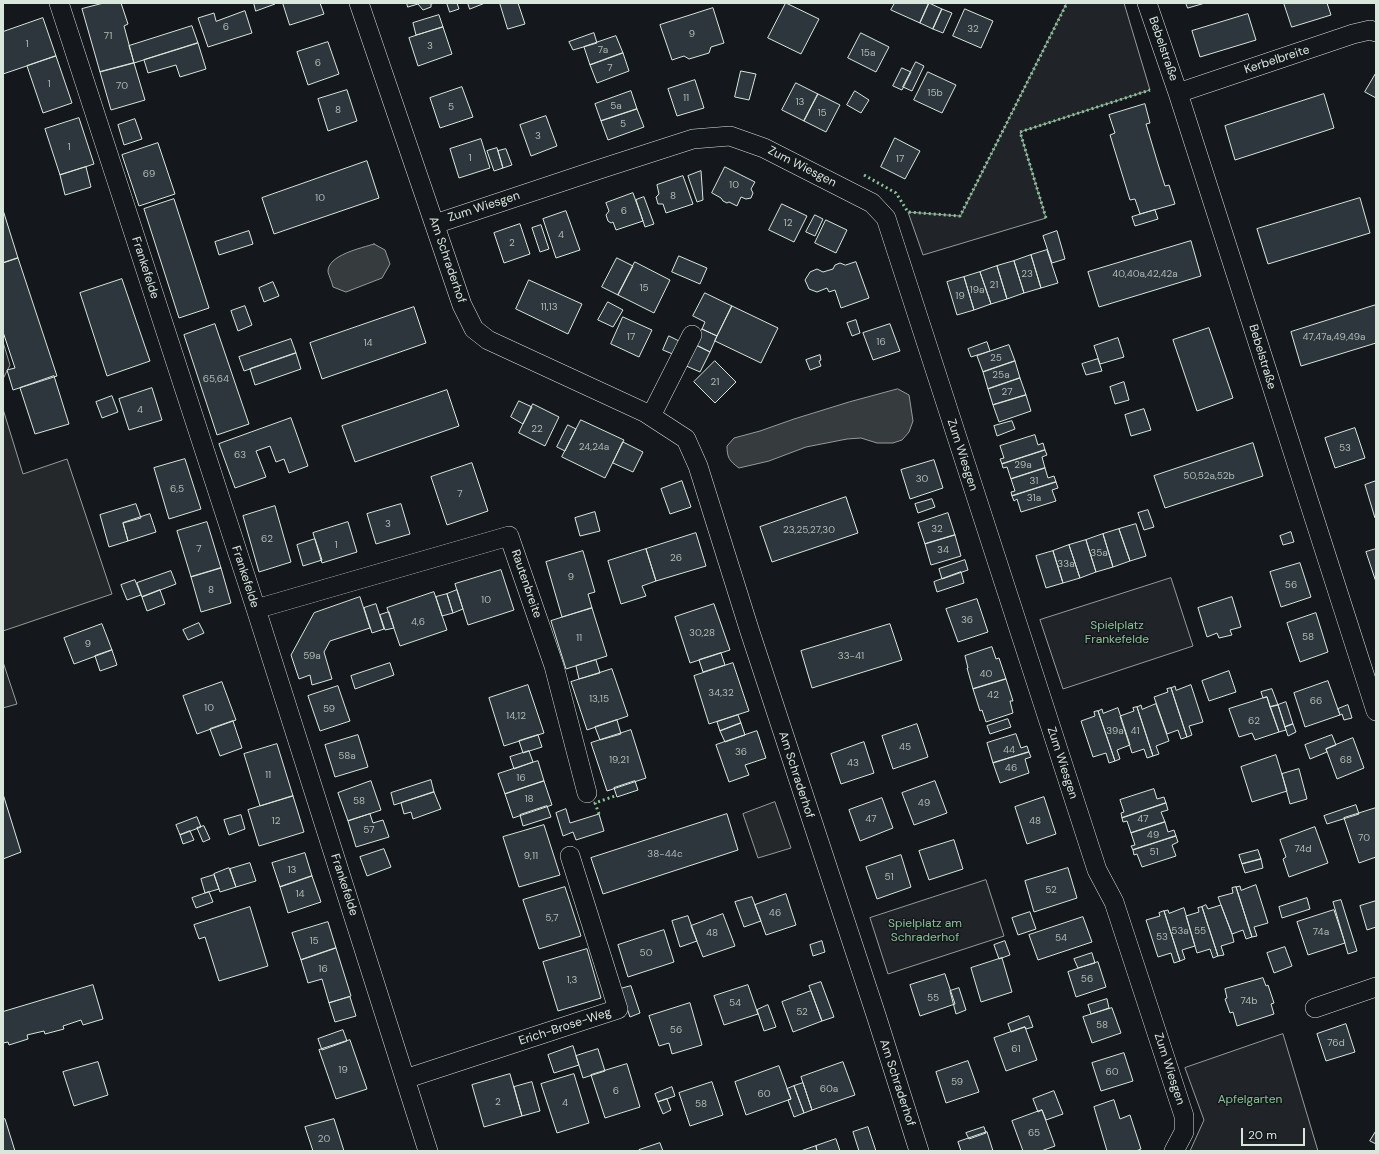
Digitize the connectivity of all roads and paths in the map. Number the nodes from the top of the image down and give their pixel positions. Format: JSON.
{"nodes":[{"id":1,"x":60,"y":3,"type":"edge"},
{"id":2,"x":359,"y":3,"type":"edge"},
{"id":3,"x":1147,"y":3,"type":"edge"},
{"id":4,"x":1376,"y":32,"type":"edge"},
{"id":5,"x":1178,"y":93,"type":"junction"},
{"id":6,"x":435,"y":224,"type":"junction"},
{"id":7,"x":692,"y":335,"type":"dead end"},
{"id":8,"x":651,"y":416,"type":"junction"},
{"id":9,"x":256,"y":609,"type":"junction"},
{"id":10,"x":1376,"y":711,"type":"edge"},
{"id":11,"x":587,"y":793,"type":"dead end"},
{"id":12,"x":570,"y":856,"type":"dead end"},
{"id":13,"x":1376,"y":987,"type":"edge"},
{"id":14,"x":1314,"y":1008,"type":"dead end"},
{"id":15,"x":406,"y":1079,"type":"junction"},
{"id":16,"x":428,"y":1151,"type":"edge"},
{"id":17,"x":919,"y":1151,"type":"edge"},
{"id":18,"x":1174,"y":1151,"type":"edge"}],
"edges":[{"from":1,"to":9,"type":"street","name":"Frankefelde"},
{"from":2,"to":6,"type":"street","name":"Am Schraderhof"},
{"from":3,"to":5,"type":"street","name":"Bebelstraße"},
{"from":4,"to":5,"type":"street","name":"Kerbelbreite"},
{"from":5,"to":10,"type":"street","name":"Bebelstraße"},
{"from":6,"to":8,"type":"street","name":"Am Schraderhof"},
{"from":6,"to":18,"type":"street","name":"Zum Wiesgen"},
{"from":7,"to":8,"type":"street"},
{"from":8,"to":17,"type":"street","name":"Am Schraderhof"},
{"from":9,"to":11,"type":"street","name":"Rautenbreite"},
{"from":9,"to":15,"type":"street","name":"Frankefelde"},
{"from":12,"to":15,"type":"street","name":"Erich-Brose-Weg"},
{"from":13,"to":14,"type":"street"},
{"from":15,"to":16,"type":"street","name":"Frankefelde"}]}
